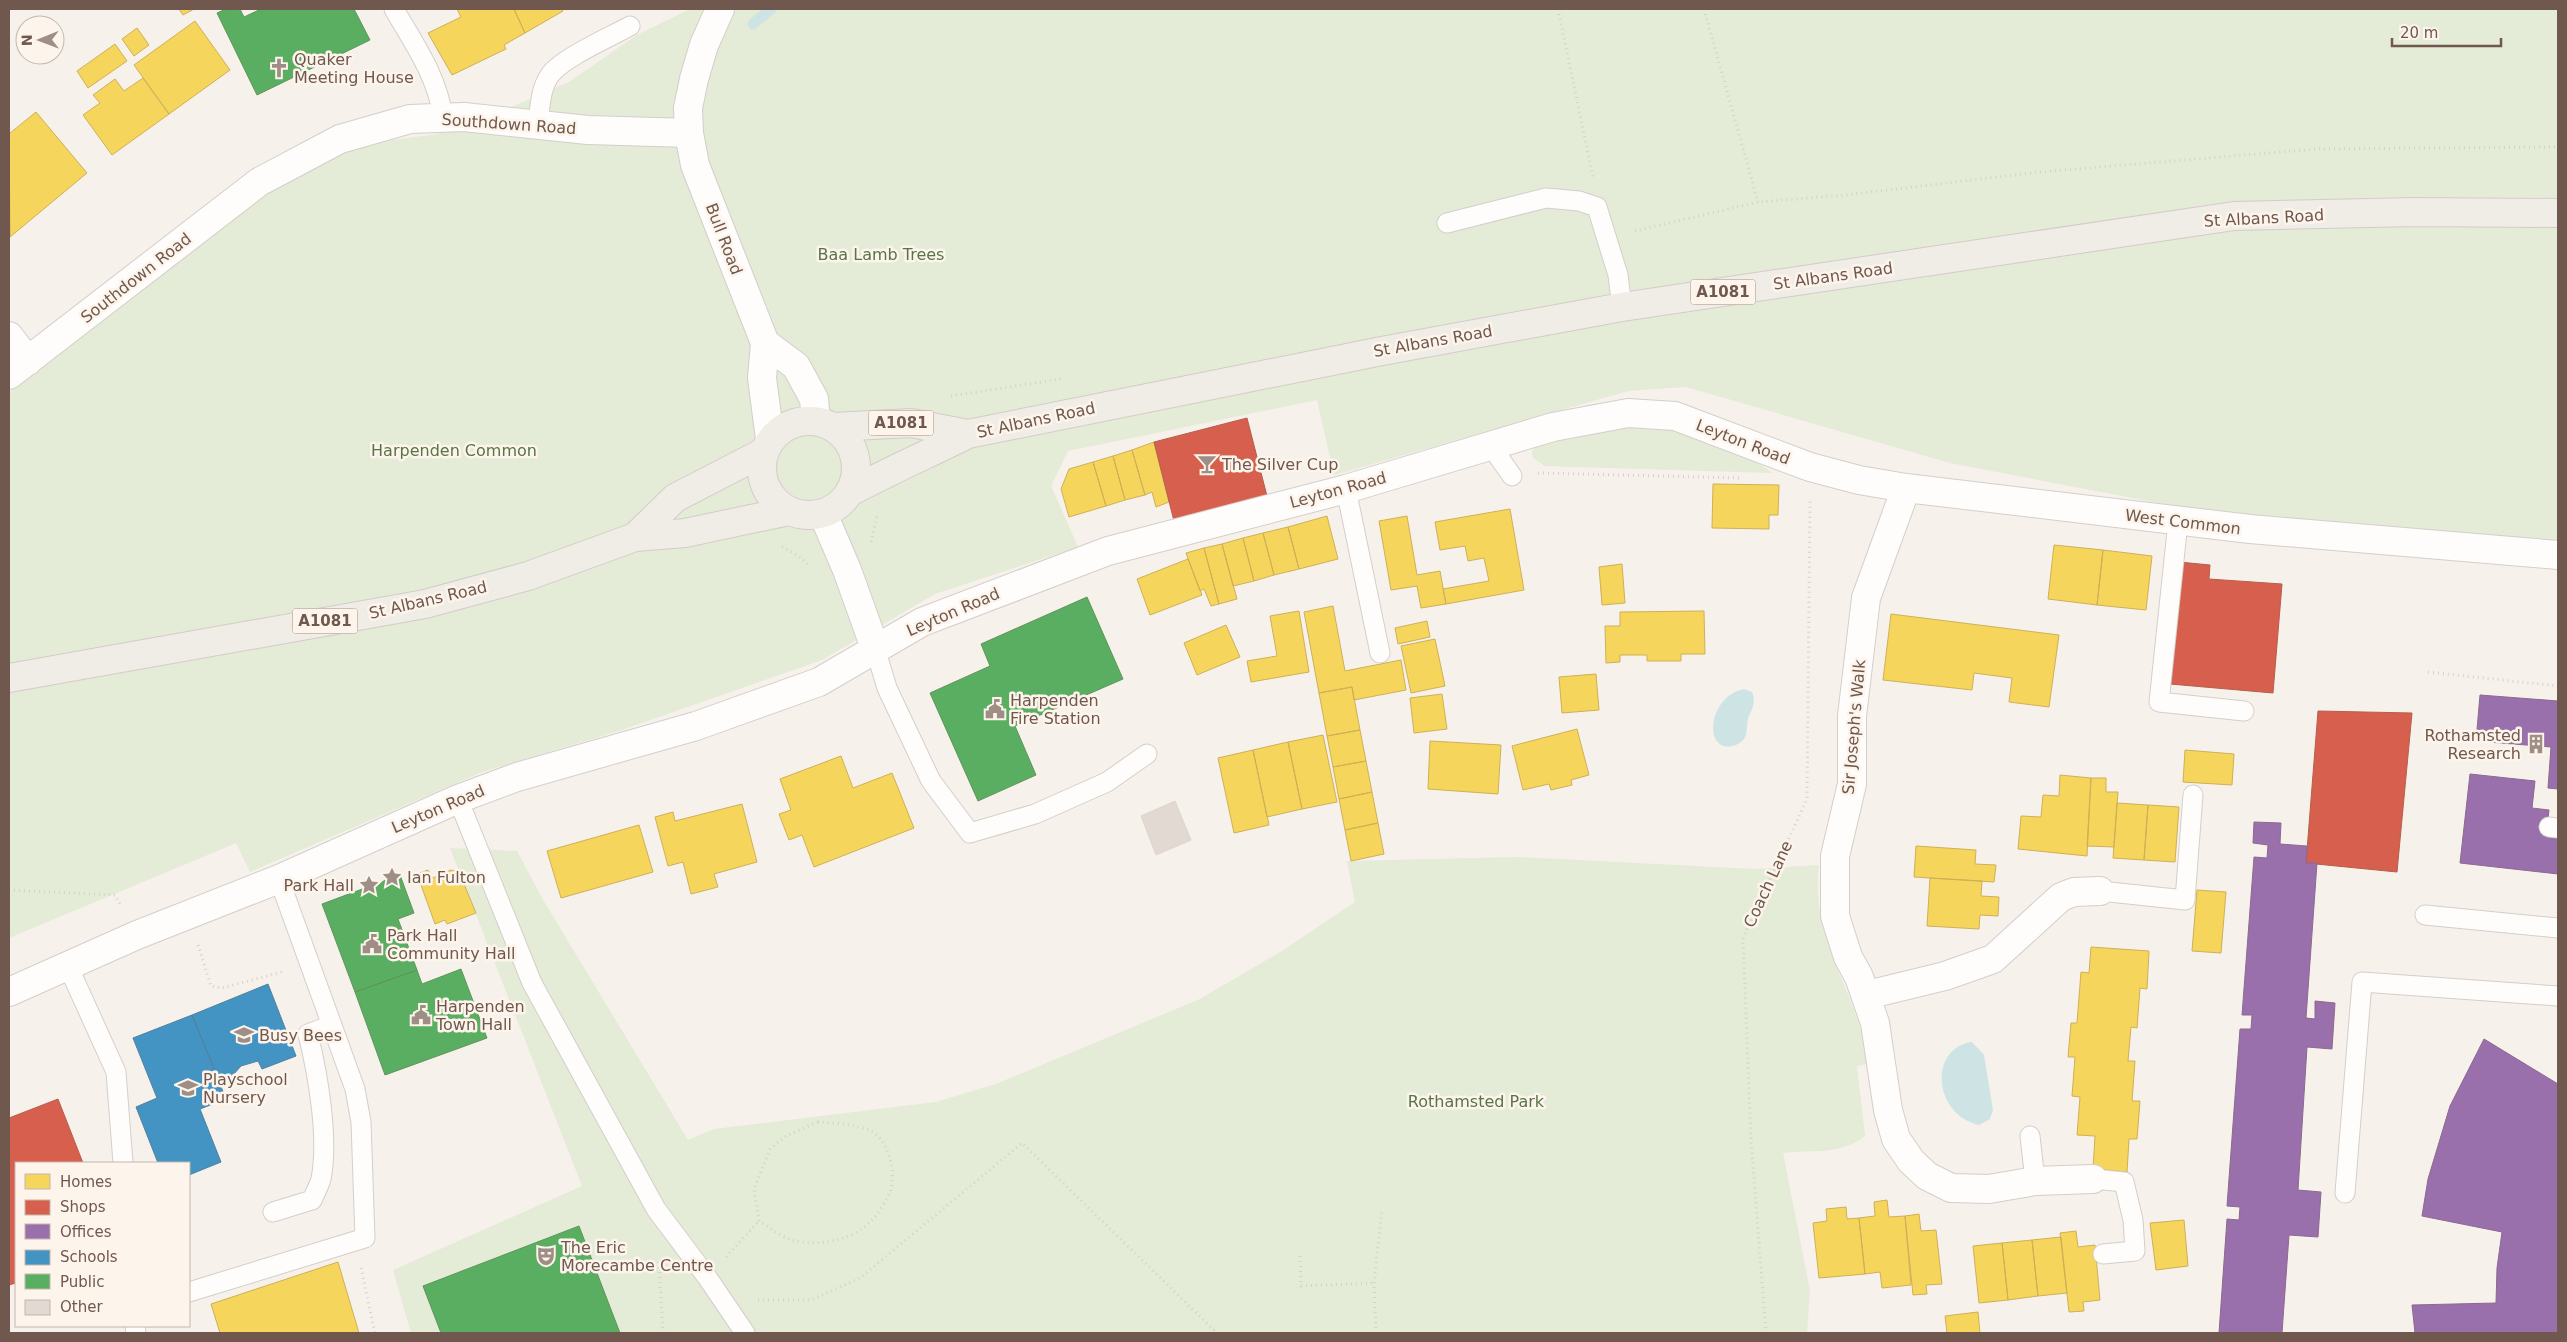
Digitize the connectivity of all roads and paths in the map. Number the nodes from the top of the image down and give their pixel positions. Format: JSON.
{"nodes":[{"id":1,"x":394,"y":9,"type":"edge"},
{"id":2,"x":720,"y":9,"type":"edge"},
{"id":3,"x":1558,"y":9,"type":"edge"},
{"id":4,"x":1704,"y":9,"type":"edge"},
{"id":5,"x":630,"y":26,"type":"dead end"},
{"id":6,"x":443,"y":118,"type":"junction"},
{"id":7,"x":538,"y":124,"type":"junction"},
{"id":8,"x":689,"y":133,"type":"junction"},
{"id":9,"x":2558,"y":147,"type":"edge"},
{"id":10,"x":1758,"y":202,"type":"junction"},
{"id":11,"x":1597,"y":207,"type":"junction"},
{"id":12,"x":2558,"y":213,"type":"edge"},
{"id":13,"x":1447,"y":223,"type":"dead end"},
{"id":14,"x":1608,"y":244,"type":"junction"},
{"id":15,"x":1622,"y":307,"type":"junction"},
{"id":16,"x":9,"y":336,"type":"edge"},
{"id":17,"x":764,"y":344,"type":"junction"},
{"id":18,"x":19,"y":368,"type":"edge"},
{"id":19,"x":824,"y":424,"type":"junction"},
{"id":20,"x":968,"y":434,"type":"junction"},
{"id":21,"x":766,"y":446,"type":"junction"},
{"id":22,"x":1491,"y":446,"type":"junction"},
{"id":23,"x":1810,"y":467,"type":"junction"},
{"id":24,"x":1512,"y":476,"type":"joint"},
{"id":25,"x":1748,"y":478,"type":"dead end"},
{"id":26,"x":1906,"y":488,"type":"junction"},
{"id":27,"x":1346,"y":489,"type":"junction"},
{"id":28,"x":850,"y":492,"type":"junction"},
{"id":29,"x":789,"y":511,"type":"junction"},
{"id":30,"x":823,"y":514,"type":"junction"},
{"id":31,"x":2178,"y":522,"type":"junction"},
{"id":32,"x":635,"y":537,"type":"junction"},
{"id":33,"x":2558,"y":555,"type":"edge"},
{"id":34,"x":874,"y":648,"type":"junction"},
{"id":35,"x":1380,"y":653,"type":"dead end"},
{"id":36,"x":2428,"y":672,"type":"dead end"},
{"id":37,"x":9,"y":678,"type":"edge"},
{"id":38,"x":2558,"y":686,"type":"edge"},
{"id":39,"x":2244,"y":711,"type":"dead end"},
{"id":40,"x":1147,"y":754,"type":"dead end"},
{"id":41,"x":2193,"y":794,"type":"dead end"},
{"id":42,"x":458,"y":799,"type":"junction"},
{"id":43,"x":279,"y":879,"type":"junction"},
{"id":44,"x":9,"y":890,"type":"edge"},
{"id":45,"x":2100,"y":891,"type":"joint"},
{"id":46,"x":115,"y":895,"type":"dead end"},
{"id":47,"x":2425,"y":915,"type":"dead end"},
{"id":48,"x":2558,"y":928,"type":"edge"},
{"id":49,"x":198,"y":944,"type":"dead end"},
{"id":50,"x":309,"y":965,"type":"junction"},
{"id":51,"x":68,"y":966,"type":"junction"},
{"id":52,"x":9,"y":992,"type":"edge"},
{"id":53,"x":1867,"y":995,"type":"junction"},
{"id":54,"x":2558,"y":996,"type":"edge"},
{"id":55,"x":332,"y":1025,"type":"junction"},
{"id":56,"x":2030,"y":1136,"type":"dead end"},
{"id":57,"x":123,"y":1162,"type":"edge"},
{"id":58,"x":2094,"y":1179,"type":"joint"},
{"id":59,"x":2035,"y":1181,"type":"junction"},
{"id":60,"x":2345,"y":1193,"type":"dead end"},
{"id":61,"x":656,"y":1209,"type":"junction"},
{"id":62,"x":1382,"y":1210,"type":"dead end"},
{"id":63,"x":273,"y":1212,"type":"dead end"},
{"id":64,"x":759,"y":1221,"type":"junction"},
{"id":65,"x":365,"y":1238,"type":"junction"},
{"id":66,"x":2103,"y":1254,"type":"dead end"},
{"id":67,"x":1300,"y":1256,"type":"dead end"},
{"id":68,"x":707,"y":1277,"type":"junction"},
{"id":69,"x":1374,"y":1283,"type":"junction"},
{"id":70,"x":190,"y":1292,"type":"edge"},
{"id":71,"x":375,"y":1333,"type":"edge"},
{"id":72,"x":663,"y":1333,"type":"edge"},
{"id":73,"x":745,"y":1333,"type":"edge"},
{"id":74,"x":1217,"y":1333,"type":"edge"},
{"id":75,"x":1376,"y":1333,"type":"edge"},
{"id":76,"x":1766,"y":1333,"type":"edge"}],
"edges":[{"from":1,"to":6,"type":"lane"},
{"from":2,"to":8,"type":"street"},
{"from":3,"to":11,"type":"path"},
{"from":4,"to":10,"type":"path"},
{"from":5,"to":7,"type":"lane"},
{"from":6,"to":7,"type":"street","name":"Southdown Road"},
{"from":6,"to":18,"type":"street","name":"Southdown Road"},
{"from":7,"to":8,"type":"street","name":"Southdown Road"},
{"from":8,"to":17,"type":"street","name":"Bull Road"},
{"from":9,"to":10,"type":"path"},
{"from":10,"to":14,"type":"path"},
{"from":11,"to":13,"type":"lane"},
{"from":11,"to":14,"type":"lane"},
{"from":12,"to":15,"type":"main road","name":"St Albans Road","number":"A1081"},
{"from":14,"to":15,"type":"lane"},
{"from":15,"to":20,"type":"main road","name":"St Albans Road","number":"A1081"},
{"from":16,"to":18,"type":"street"},
{"from":17,"to":19,"type":"street"},
{"from":17,"to":21,"type":"street","name":"Bull Road"},
{"from":19,"to":20,"type":"main road","name":"St Albans Road","number":"A1081"},
{"from":19,"to":21,"type":"main road","name":"St Albans Road","number":"A1081"},
{"from":19,"to":28,"type":"main road","number":"A1081"},
{"from":20,"to":28,"type":"main road","name":"St Albans Road","number":"A1081"},
{"from":21,"to":29,"type":"main road"},
{"from":21,"to":32,"type":"main road","name":"St Albans Road","number":"A1081"},
{"from":22,"to":23,"type":"street","name":"Leyton Road"},
{"from":22,"to":24,"type":"lane"},
{"from":22,"to":27,"type":"street","name":"Leyton Road"},
{"from":23,"to":26,"type":"street","name":"West Common"},
{"from":23,"to":76,"type":"path","name":"Coach Lane"},
{"from":24,"to":25,"type":"path"},
{"from":26,"to":31,"type":"street","name":"West Common"},
{"from":26,"to":53,"type":"street","name":"Sir Joseph's Walk"},
{"from":27,"to":34,"type":"street","name":"Leyton Road"},
{"from":27,"to":35,"type":"lane"},
{"from":28,"to":30,"type":"main road","name":"St Albans Road","number":"A1081"},
{"from":29,"to":30,"type":"main road","name":"St Albans Road","number":"A1081"},
{"from":29,"to":32,"type":"main road","name":"St Albans Road","number":"A1081"},
{"from":30,"to":34,"type":"street"},
{"from":31,"to":33,"type":"street","name":"West Common"},
{"from":31,"to":39,"type":"lane"},
{"from":32,"to":37,"type":"main road","name":"St Albans Road","number":"A1081"},
{"from":34,"to":40,"type":"lane"},
{"from":34,"to":42,"type":"street","name":"Leyton Road"},
{"from":36,"to":38,"type":"path"},
{"from":41,"to":45,"type":"lane"},
{"from":42,"to":43,"type":"street","name":"Leyton Road"},
{"from":42,"to":61,"type":"lane"},
{"from":43,"to":50,"type":"lane"},
{"from":43,"to":51,"type":"street","name":"Leyton Road"},
{"from":44,"to":46,"type":"path"},
{"from":45,"to":53,"type":"street"},
{"from":47,"to":48,"type":"lane"},
{"from":49,"to":50,"type":"path"},
{"from":50,"to":55,"type":"lane"},
{"from":51,"to":52,"type":"street","name":"Leyton Road"},
{"from":51,"to":57,"type":"lane"},
{"from":53,"to":59,"type":"street","name":"Sir Joseph's Walk"},
{"from":54,"to":60,"type":"lane"},
{"from":55,"to":63,"type":"lane"},
{"from":55,"to":65,"type":"lane"},
{"from":56,"to":59,"type":"lane"},
{"from":58,"to":59,"type":"street","name":"Sir Joseph's Walk"},
{"from":58,"to":66,"type":"lane"},
{"from":61,"to":68,"type":"lane"},
{"from":61,"to":72,"type":"path"},
{"from":62,"to":69,"type":"path"},
{"from":64,"to":64,"type":"path"},
{"from":64,"to":68,"type":"path"},
{"from":65,"to":70,"type":"lane"},
{"from":65,"to":71,"type":"path"},
{"from":67,"to":69,"type":"path"},
{"from":68,"to":73,"type":"lane"},
{"from":68,"to":74,"type":"path"},
{"from":69,"to":75,"type":"path"}]}
